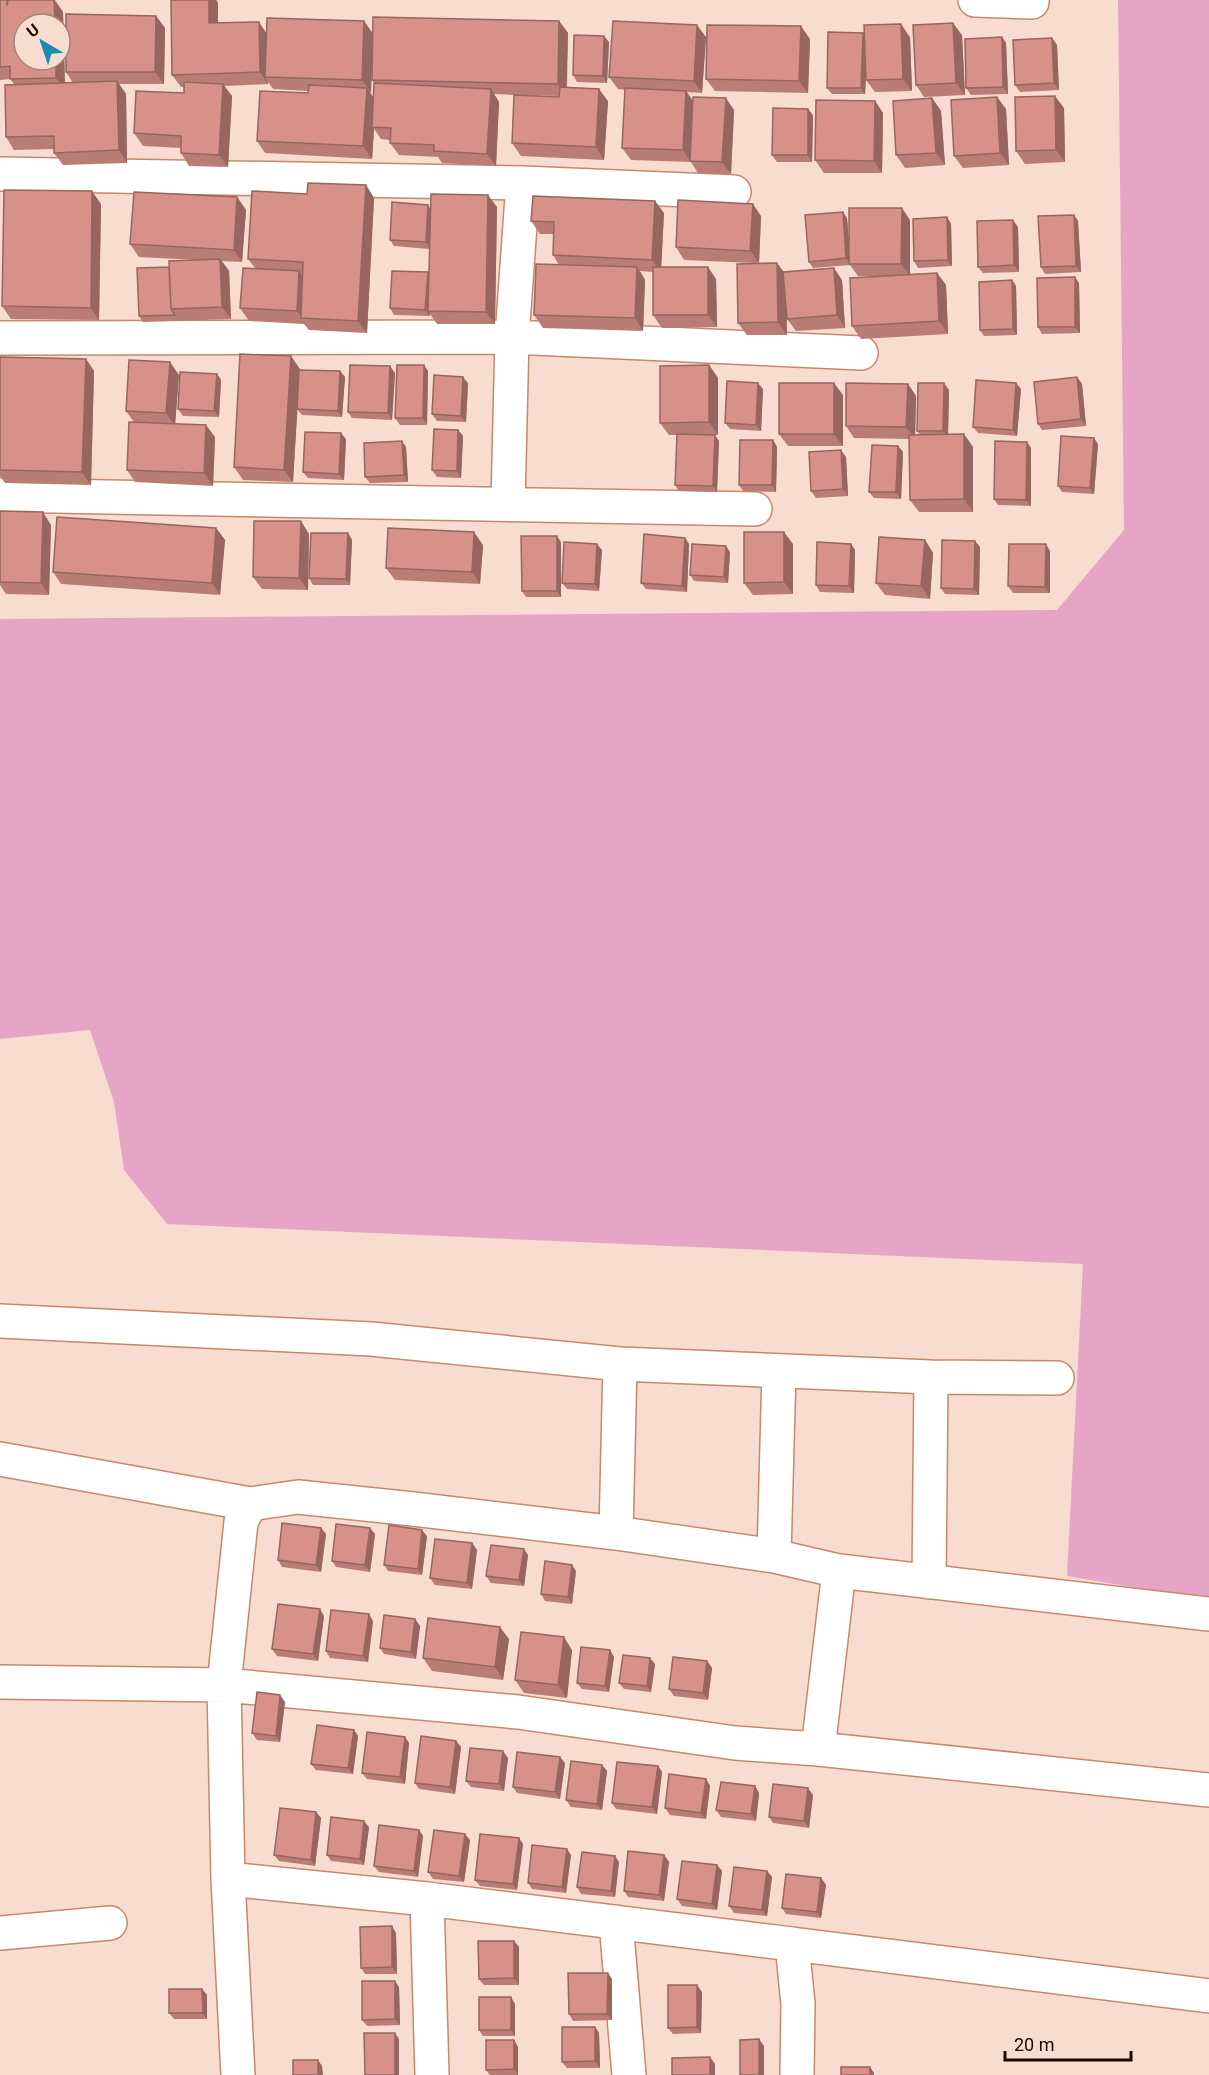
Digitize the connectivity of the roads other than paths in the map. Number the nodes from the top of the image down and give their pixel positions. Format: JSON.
{"nodes":[{"id":1,"x":975,"y":0,"type":"edge"},
{"id":2,"x":1032,"y":2,"type":"dead end"},
{"id":3,"x":0,"y":174,"type":"edge"},
{"id":4,"x":523,"y":183,"type":"junction"},
{"id":5,"x":734,"y":192,"type":"dead end"},
{"id":6,"x":512,"y":337,"type":"junction"},
{"id":7,"x":0,"y":338,"type":"edge"},
{"id":8,"x":861,"y":353,"type":"dead end"},
{"id":9,"x":0,"y":495,"type":"edge"},
{"id":10,"x":508,"y":504,"type":"junction"},
{"id":11,"x":755,"y":509,"type":"dead end"},
{"id":12,"x":0,"y":1321,"type":"edge"},
{"id":13,"x":620,"y":1364,"type":"junction"},
{"id":14,"x":779,"y":1371,"type":"junction"},
{"id":15,"x":931,"y":1377,"type":"junction"},
{"id":16,"x":1057,"y":1378,"type":"dead end"},
{"id":17,"x":0,"y":1459,"type":"edge"},
{"id":18,"x":250,"y":1504,"type":"junction"},
{"id":19,"x":616,"y":1533,"type":"junction"},
{"id":20,"x":774,"y":1556,"type":"junction"},
{"id":21,"x":839,"y":1571,"type":"junction"},
{"id":22,"x":929,"y":1582,"type":"junction"},
{"id":23,"x":1209,"y":1614,"type":"edge"},
{"id":24,"x":0,"y":1682,"type":"edge"},
{"id":25,"x":224,"y":1685,"type":"junction"},
{"id":26,"x":818,"y":1749,"type":"junction"},
{"id":27,"x":1209,"y":1790,"type":"edge"},
{"id":28,"x":228,"y":1879,"type":"junction"},
{"id":29,"x":427,"y":1899,"type":"junction"},
{"id":30,"x":616,"y":1922,"type":"junction"},
{"id":31,"x":110,"y":1923,"type":"dead end"},
{"id":32,"x":0,"y":1933,"type":"edge"},
{"id":33,"x":792,"y":1944,"type":"junction"},
{"id":34,"x":1209,"y":1996,"type":"edge"},
{"id":35,"x":238,"y":2075,"type":"edge"},
{"id":36,"x":432,"y":2075,"type":"edge"},
{"id":37,"x":628,"y":2075,"type":"edge"},
{"id":38,"x":797,"y":2075,"type":"edge"}],
"edges":[{"from":1,"to":2,"type":"street"},
{"from":3,"to":4,"type":"street"},
{"from":4,"to":5,"type":"street"},
{"from":4,"to":6,"type":"street"},
{"from":6,"to":7,"type":"street"},
{"from":6,"to":8,"type":"street"},
{"from":6,"to":10,"type":"street"},
{"from":9,"to":10,"type":"street"},
{"from":10,"to":11,"type":"street"},
{"from":12,"to":13,"type":"street"},
{"from":13,"to":14,"type":"street"},
{"from":13,"to":19,"type":"street"},
{"from":14,"to":15,"type":"street"},
{"from":14,"to":20,"type":"street"},
{"from":15,"to":16,"type":"street"},
{"from":15,"to":22,"type":"street"},
{"from":17,"to":18,"type":"street"},
{"from":18,"to":19,"type":"street"},
{"from":18,"to":25,"type":"street"},
{"from":19,"to":20,"type":"street"},
{"from":20,"to":21,"type":"street"},
{"from":21,"to":22,"type":"street"},
{"from":21,"to":26,"type":"street"},
{"from":22,"to":23,"type":"street"},
{"from":24,"to":25,"type":"street"},
{"from":25,"to":26,"type":"street"},
{"from":25,"to":28,"type":"street"},
{"from":26,"to":27,"type":"street"},
{"from":28,"to":29,"type":"street"},
{"from":28,"to":35,"type":"street"},
{"from":29,"to":30,"type":"street"},
{"from":29,"to":36,"type":"street"},
{"from":30,"to":33,"type":"street"},
{"from":30,"to":37,"type":"street"},
{"from":31,"to":32,"type":"street"},
{"from":33,"to":34,"type":"street"},
{"from":33,"to":38,"type":"street"}]}
